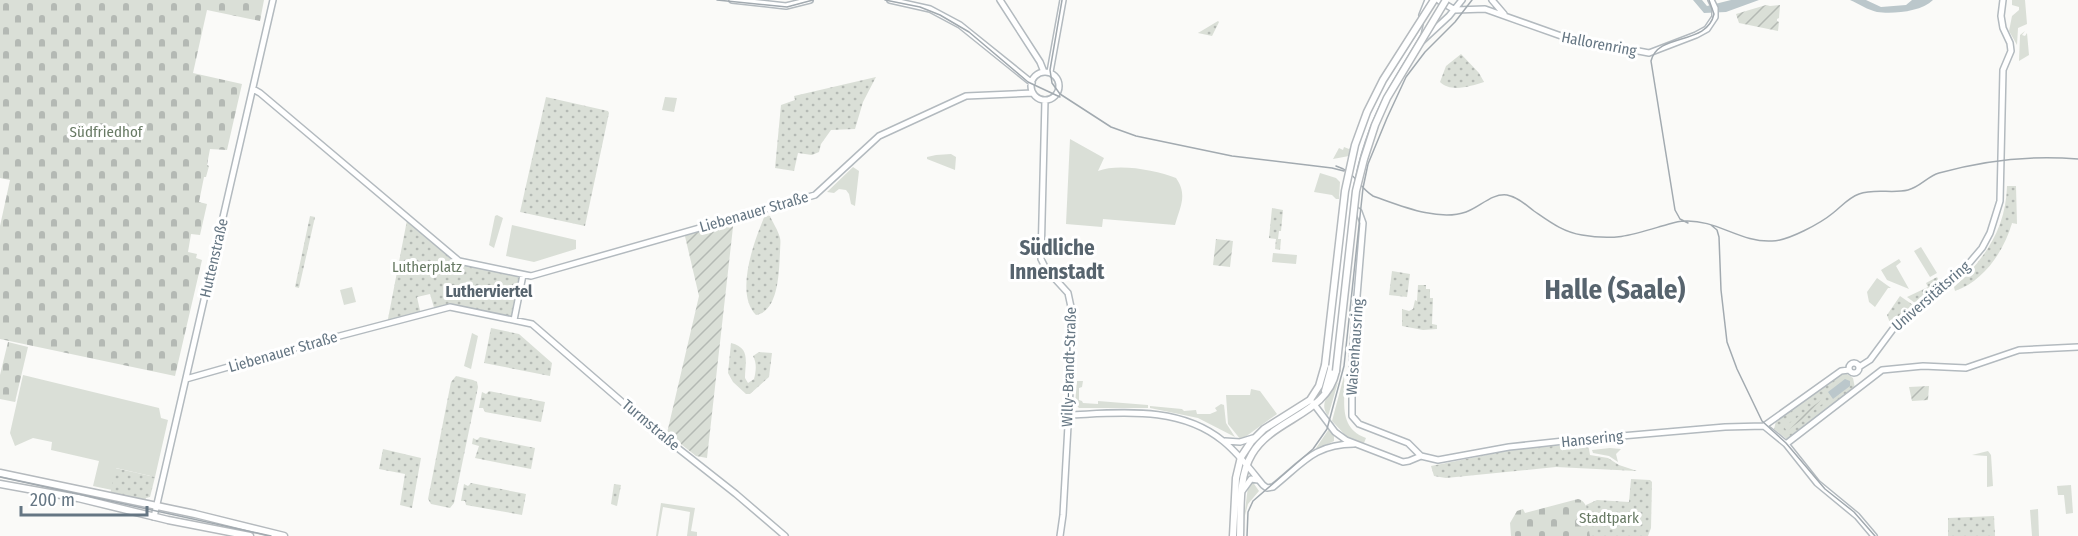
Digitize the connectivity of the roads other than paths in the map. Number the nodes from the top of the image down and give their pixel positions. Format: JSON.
{"nodes":[{"id":1,"x":273,"y":0,"type":"edge"},
{"id":2,"x":732,"y":0,"type":"edge"},
{"id":3,"x":810,"y":0,"type":"edge"},
{"id":4,"x":890,"y":0,"type":"edge"},
{"id":5,"x":1000,"y":0,"type":"edge"},
{"id":6,"x":1063,"y":0,"type":"edge"},
{"id":7,"x":1428,"y":0,"type":"edge"},
{"id":8,"x":1436,"y":0,"type":"edge"},
{"id":9,"x":1492,"y":0,"type":"edge"},
{"id":10,"x":2003,"y":0,"type":"edge"},
{"id":11,"x":1461,"y":1,"type":"edge"},
{"id":12,"x":1712,"y":1,"type":"edge"},
{"id":13,"x":1447,"y":3,"type":"edge"},
{"id":14,"x":1455,"y":10,"type":"junction"},
{"id":15,"x":1508,"y":17,"type":"junction"},
{"id":16,"x":1408,"y":50,"type":"junction"},
{"id":17,"x":1047,"y":72,"type":"junction"},
{"id":18,"x":1032,"y":83,"type":"junction"},
{"id":19,"x":253,"y":89,"type":"junction"},
{"id":20,"x":1032,"y":93,"type":"junction"},
{"id":21,"x":1045,"y":100,"type":"junction"},
{"id":22,"x":1348,"y":204,"type":"junction"},
{"id":23,"x":523,"y":275,"type":"junction"},
{"id":24,"x":514,"y":320,"type":"junction"},
{"id":25,"x":2078,"y":347,"type":"edge"},
{"id":26,"x":1857,"y":370,"type":"junction"},
{"id":27,"x":1333,"y":373,"type":"junction"},
{"id":28,"x":186,"y":379,"type":"junction"},
{"id":29,"x":1857,"y":389,"type":"junction"},
{"id":30,"x":1312,"y":402,"type":"junction"},
{"id":31,"x":1068,"y":415,"type":"junction"},
{"id":32,"x":1764,"y":426,"type":"junction"},
{"id":33,"x":1335,"y":432,"type":"junction"},
{"id":34,"x":1255,"y":437,"type":"junction"},
{"id":35,"x":1223,"y":441,"type":"junction"},
{"id":36,"x":1354,"y":444,"type":"junction"},
{"id":37,"x":1786,"y":444,"type":"junction"},
{"id":38,"x":1329,"y":447,"type":"junction"},
{"id":39,"x":1420,"y":456,"type":"junction"},
{"id":40,"x":1241,"y":457,"type":"junction"},
{"id":41,"x":1247,"y":464,"type":"junction"},
{"id":42,"x":0,"y":473,"type":"edge"},
{"id":43,"x":1258,"y":480,"type":"junction"},
{"id":44,"x":0,"y":484,"type":"edge"},
{"id":45,"x":1243,"y":490,"type":"junction"},
{"id":46,"x":156,"y":507,"type":"junction"},
{"id":47,"x":154,"y":516,"type":"junction"},
{"id":48,"x":250,"y":536,"type":"edge"},
{"id":49,"x":284,"y":536,"type":"edge"},
{"id":50,"x":785,"y":536,"type":"edge"},
{"id":51,"x":1060,"y":536,"type":"edge"},
{"id":52,"x":1233,"y":536,"type":"edge"},
{"id":53,"x":1240,"y":536,"type":"edge"},
{"id":54,"x":1874,"y":536,"type":"edge"}],
"edges":[{"from":1,"to":19,"type":"street","name":"Huttenstraße"},
{"from":2,"to":3,"type":"street"},
{"from":4,"to":18,"type":"street"},
{"from":5,"to":17,"type":"street"},
{"from":6,"to":17,"type":"street"},
{"from":7,"to":16,"type":"street"},
{"from":8,"to":13,"type":"street"},
{"from":8,"to":30,"type":"main road","bridge":true},
{"from":9,"to":15,"type":"street","name":"Hallorenring"},
{"from":10,"to":26,"type":"street","name":"Universitätsring"},
{"from":11,"to":13,"type":"street"},
{"from":11,"to":14,"type":"street"},
{"from":12,"to":15,"type":"street","name":"Hallorenring"},
{"from":13,"to":14,"type":"street"},
{"from":13,"to":27,"type":"main road","bridge":true},
{"from":14,"to":15,"type":"street","name":"Hallorenring"},
{"from":14,"to":16,"type":"street"},
{"from":16,"to":22,"type":"street"},
{"from":17,"to":18,"type":"street"},
{"from":17,"to":21,"type":"street"},
{"from":18,"to":20,"type":"street"},
{"from":19,"to":23,"type":"street"},
{"from":19,"to":28,"type":"street","name":"Huttenstraße"},
{"from":20,"to":21,"type":"street"},
{"from":20,"to":23,"type":"street","name":"Liebenauer Straße"},
{"from":21,"to":31,"type":"street","name":"Willy-Brandt-Straße"},
{"from":22,"to":27,"type":"main road"},
{"from":22,"to":39,"type":"street","name":"Waisenhausring"},
{"from":23,"to":24,"type":"street"},
{"from":24,"to":28,"type":"street","name":"Liebenauer Straße"},
{"from":24,"to":50,"type":"street","name":"Turmstraße"},
{"from":25,"to":29,"type":"street"},
{"from":26,"to":29,"type":"street"},
{"from":26,"to":32,"type":"street"},
{"from":27,"to":30,"type":"main road"},
{"from":28,"to":46,"type":"street","name":"Huttenstraße"},
{"from":29,"to":37,"type":"street"},
{"from":30,"to":33,"type":"street"},
{"from":30,"to":34,"type":"main road"},
{"from":30,"to":41,"type":"main road"},
{"from":31,"to":35,"type":"street"},
{"from":31,"to":51,"type":"street","name":"Willy-Brandt-Straße"},
{"from":32,"to":37,"type":"street"},
{"from":32,"to":39,"type":"street","name":"Hansering"},
{"from":33,"to":36,"type":"street","name":"Hansering"},
{"from":33,"to":38,"type":"street"},
{"from":34,"to":35,"type":"street"},
{"from":34,"to":40,"type":"main road"},
{"from":35,"to":40,"type":"street"},
{"from":36,"to":38,"type":"street"},
{"from":36,"to":39,"type":"street","name":"Hansering"},
{"from":37,"to":54,"type":"street"},
{"from":38,"to":43,"type":"street"},
{"from":40,"to":41,"type":"street"},
{"from":40,"to":52,"type":"main road"},
{"from":41,"to":43,"type":"street"},
{"from":41,"to":45,"type":"main road"},
{"from":42,"to":46,"type":"main road"},
{"from":43,"to":45,"type":"street"},
{"from":44,"to":47,"type":"main road"},
{"from":45,"to":53,"type":"main road"},
{"from":46,"to":47,"type":"street","name":"Huttenstraße"},
{"from":46,"to":49,"type":"main road"},
{"from":47,"to":48,"type":"main road"}]}
